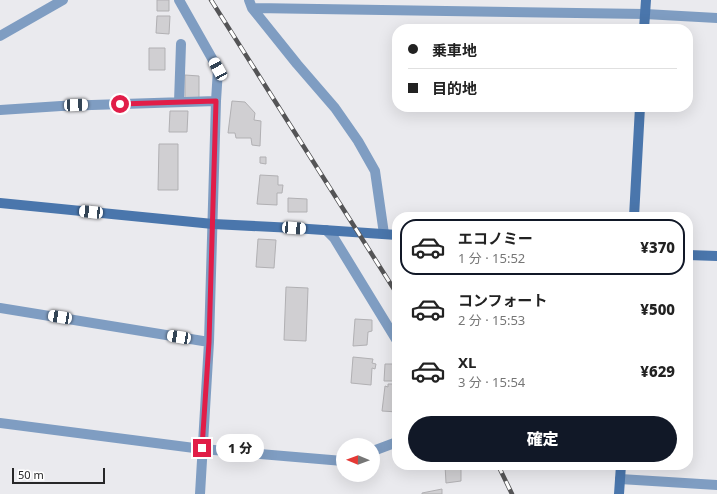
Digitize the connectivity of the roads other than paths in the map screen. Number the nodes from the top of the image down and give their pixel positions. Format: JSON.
{"nodes":[{"id":1,"x":63,"y":0,"type":"edge"},
{"id":2,"x":179,"y":0,"type":"edge"},
{"id":3,"x":646,"y":0,"type":"edge"},
{"id":4,"x":251,"y":4,"type":"edge"},
{"id":5,"x":645,"y":14,"type":"junction"},
{"id":6,"x":717,"y":18,"type":"edge"},
{"id":7,"x":644,"y":24,"type":"edge"},
{"id":8,"x":0,"y":36,"type":"edge"},
{"id":9,"x":181,"y":44,"type":"dead end"},
{"id":10,"x":216,"y":101,"type":"junction"},
{"id":11,"x":179,"y":102,"type":"junction"},
{"id":12,"x":0,"y":110,"type":"edge"},
{"id":13,"x":640,"y":112,"type":"edge"},
{"id":14,"x":0,"y":203,"type":"edge"},
{"id":15,"x":634,"y":212,"type":"edge"},
{"id":16,"x":213,"y":224,"type":"junction"},
{"id":17,"x":326,"y":230,"type":"junction"},
{"id":18,"x":384,"y":234,"type":"junction"},
{"id":19,"x":392,"y":235,"type":"edge"},
{"id":20,"x":693,"y":255,"type":"edge"},
{"id":21,"x":717,"y":256,"type":"edge"},
{"id":22,"x":0,"y":308,"type":"edge"},
{"id":23,"x":392,"y":333,"type":"edge"},
{"id":24,"x":209,"y":342,"type":"junction"},
{"id":25,"x":0,"y":423,"type":"edge"},
{"id":26,"x":392,"y":444,"type":"edge"},
{"id":27,"x":202,"y":448,"type":"junction"},
{"id":28,"x":380,"y":448,"type":"edge"},
{"id":29,"x":336,"y":460,"type":"edge"},
{"id":30,"x":620,"y":470,"type":"edge"},
{"id":31,"x":620,"y":479,"type":"junction"},
{"id":32,"x":717,"y":484,"type":"edge"},
{"id":33,"x":200,"y":494,"type":"edge"},
{"id":34,"x":619,"y":494,"type":"edge"}],
"edges":[{"from":1,"to":8,"type":"street"},
{"from":2,"to":10,"type":"street"},
{"from":3,"to":5,"type":"street"},
{"from":4,"to":5,"type":"street"},
{"from":4,"to":18,"type":"street"},
{"from":5,"to":6,"type":"street"},
{"from":5,"to":7,"type":"street"},
{"from":9,"to":11,"type":"street"},
{"from":10,"to":11,"type":"street"},
{"from":10,"to":16,"type":"street"},
{"from":11,"to":12,"type":"street"},
{"from":13,"to":15,"type":"street"},
{"from":14,"to":16,"type":"street"},
{"from":16,"to":17,"type":"street"},
{"from":16,"to":24,"type":"street"},
{"from":17,"to":18,"type":"street"},
{"from":17,"to":23,"type":"street"},
{"from":18,"to":19,"type":"street"},
{"from":20,"to":21,"type":"street"},
{"from":22,"to":24,"type":"street"},
{"from":24,"to":27,"type":"street"},
{"from":25,"to":27,"type":"street"},
{"from":26,"to":28,"type":"street"},
{"from":27,"to":29,"type":"street"},
{"from":27,"to":33,"type":"street"},
{"from":30,"to":31,"type":"street"},
{"from":31,"to":32,"type":"street"},
{"from":31,"to":34,"type":"street"}]}
